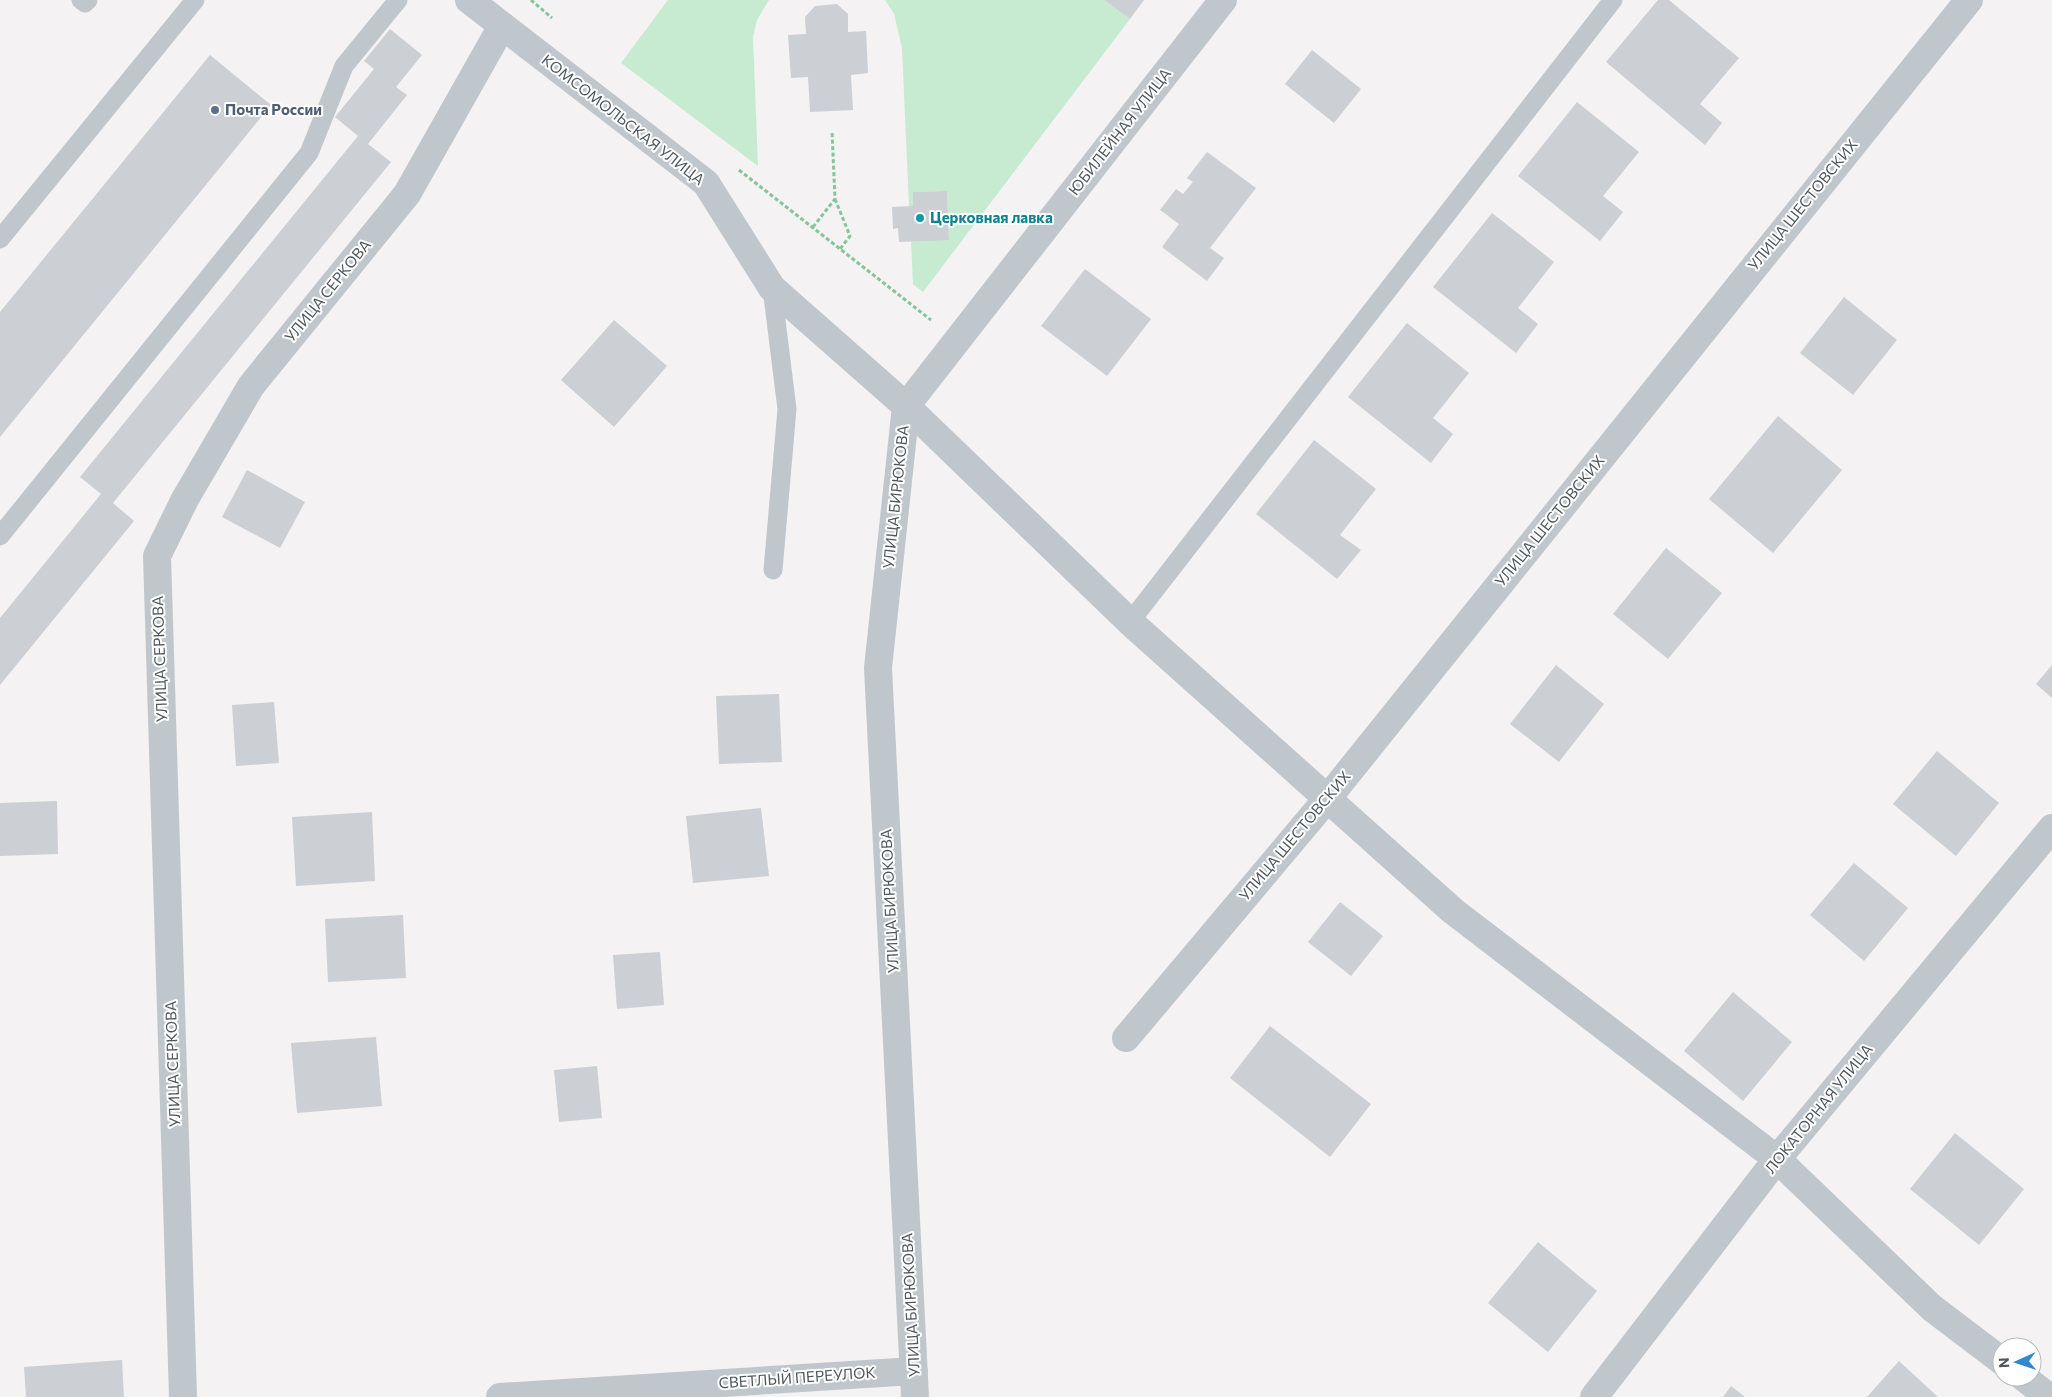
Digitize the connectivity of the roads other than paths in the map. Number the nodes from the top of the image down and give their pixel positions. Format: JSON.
{"nodes":[{"id":1,"x":81,"y":0,"type":"edge"},
{"id":2,"x":88,"y":0,"type":"edge"},
{"id":3,"x":195,"y":0,"type":"edge"},
{"id":4,"x":398,"y":0,"type":"edge"},
{"id":5,"x":468,"y":0,"type":"edge"},
{"id":6,"x":1223,"y":0,"type":"edge"},
{"id":7,"x":1613,"y":0,"type":"edge"},
{"id":8,"x":1969,"y":0,"type":"edge"},
{"id":9,"x":502,"y":26,"type":"junction"},
{"id":10,"x":0,"y":240,"type":"edge"},
{"id":11,"x":772,"y":288,"type":"junction"},
{"id":12,"x":906,"y":406,"type":"junction"},
{"id":13,"x":0,"y":536,"type":"edge"},
{"id":14,"x":773,"y":570,"type":"dead end"},
{"id":15,"x":1130,"y":622,"type":"junction"},
{"id":16,"x":1327,"y":799,"type":"junction"},
{"id":17,"x":2052,"y":828,"type":"edge"},
{"id":18,"x":1126,"y":1038,"type":"dead end"},
{"id":19,"x":1777,"y":1159,"type":"junction"},
{"id":20,"x":1992,"y":1353,"type":"edge"},
{"id":21,"x":915,"y":1384,"type":"edge"},
{"id":22,"x":2036,"y":1387,"type":"edge"},
{"id":23,"x":183,"y":1397,"type":"edge"},
{"id":24,"x":500,"y":1397,"type":"edge"},
{"id":25,"x":1594,"y":1397,"type":"edge"},
{"id":26,"x":2049,"y":1397,"type":"edge"}],
"edges":[{"from":1,"to":2,"type":"lane"},
{"from":3,"to":10,"type":"lane"},
{"from":4,"to":13,"type":"lane"},
{"from":5,"to":9,"type":"street","name":"КОМСОМОЛЬСКАЯ УЛИЦА"},
{"from":6,"to":12,"type":"street","name":"ЮБИЛЕЙНАЯ УЛИЦА"},
{"from":7,"to":15,"type":"lane"},
{"from":8,"to":16,"type":"street","name":"УЛИЦА ШЕСТОВСКИХ"},
{"from":9,"to":11,"type":"street","name":"КОМСОМОЛЬСКАЯ УЛИЦА"},
{"from":9,"to":23,"type":"street","name":"УЛИЦА СЕРКОВА"},
{"from":11,"to":12,"type":"street","name":"КОМСОМОЛЬСКАЯ УЛИЦА"},
{"from":11,"to":14,"type":"lane"},
{"from":12,"to":15,"type":"street","name":"КОМСОМОЛЬСКАЯ УЛИЦА"},
{"from":12,"to":21,"type":"street","name":"УЛИЦА БИРЮКОВА"},
{"from":15,"to":16,"type":"street","name":"КОМСОМОЛЬСКАЯ УЛИЦА"},
{"from":16,"to":18,"type":"street","name":"УЛИЦА ШЕСТОВСКИХ"},
{"from":16,"to":19,"type":"street","name":"КОМСОМОЛЬСКАЯ УЛИЦА"},
{"from":17,"to":19,"type":"street","name":"ЛОКАТОРНАЯ УЛИЦА"},
{"from":19,"to":20,"type":"street","name":"КОМСОМОЛЬСКАЯ УЛИЦА"},
{"from":19,"to":25,"type":"street","name":"ЛОКАТОРНАЯ УЛИЦА"},
{"from":21,"to":24,"type":"street","name":"СВЕТЛЫЙ ПЕРЕУЛОК"},
{"from":22,"to":26,"type":"street"}]}
